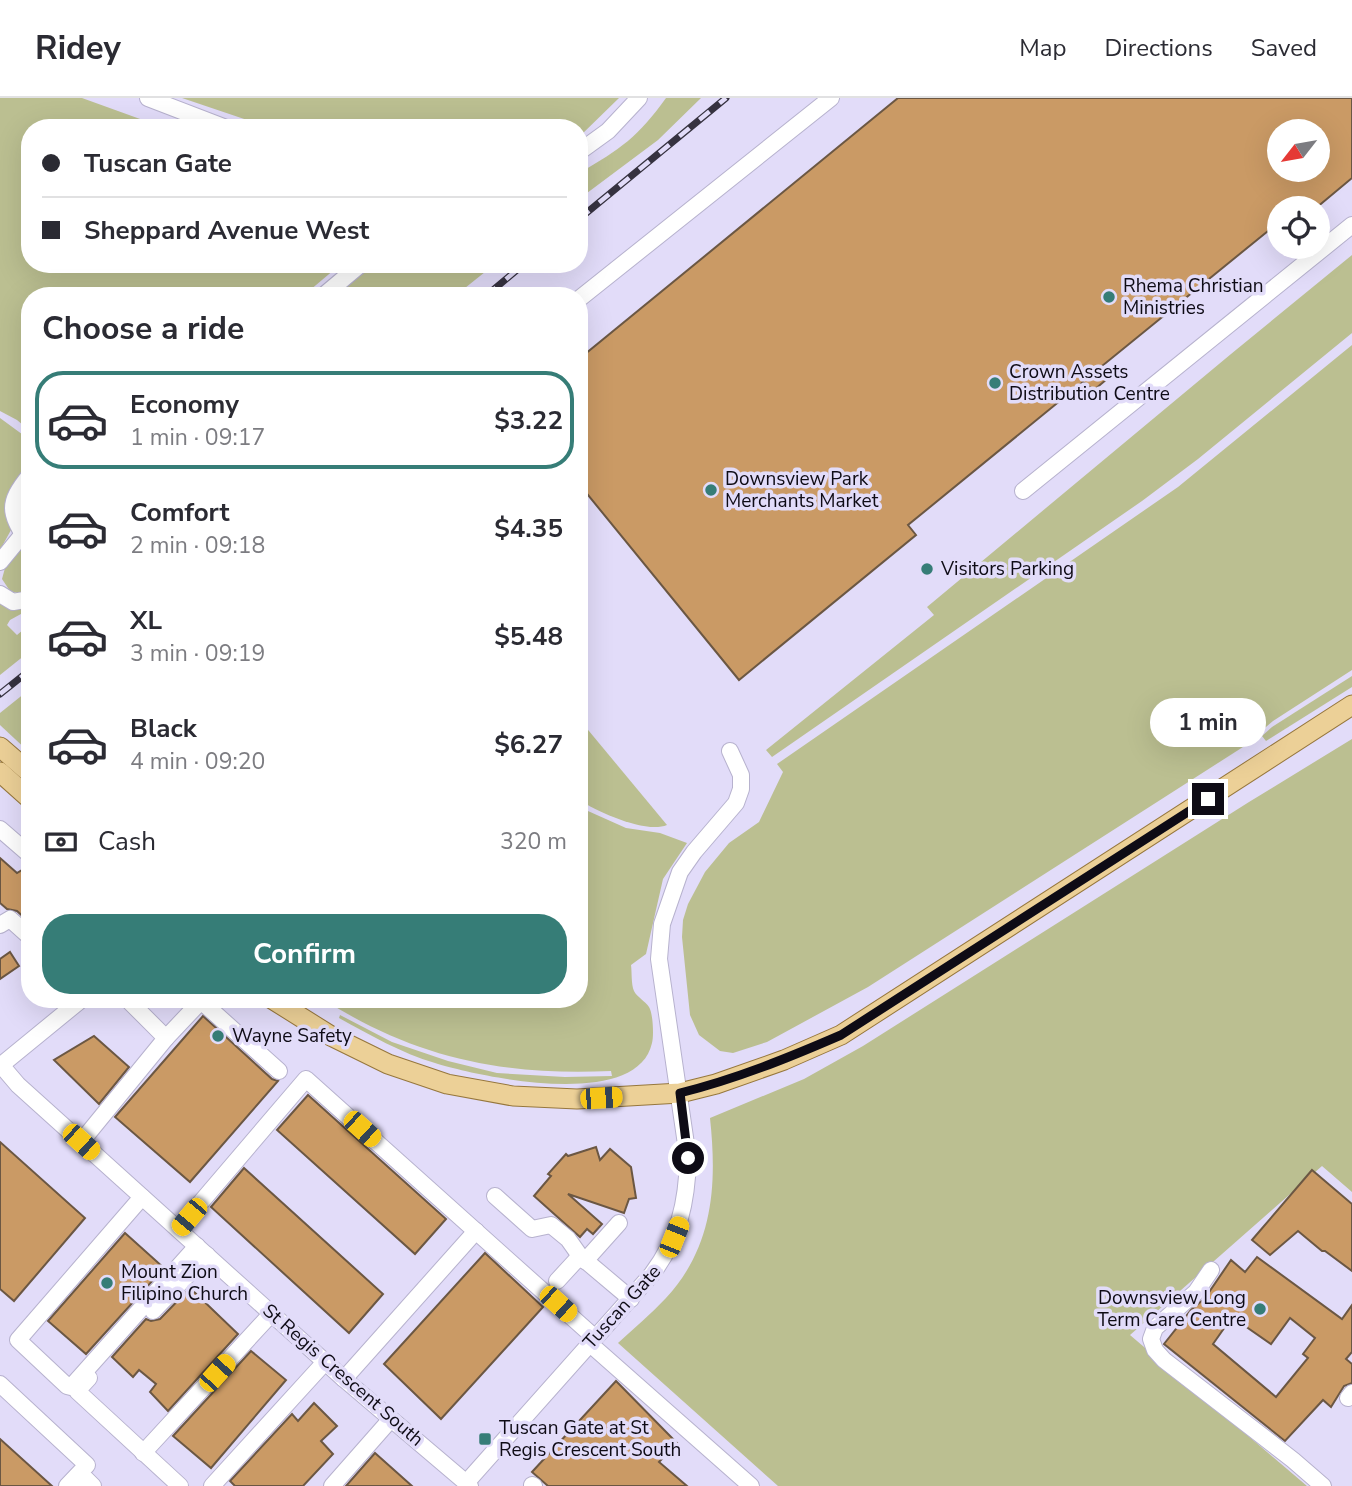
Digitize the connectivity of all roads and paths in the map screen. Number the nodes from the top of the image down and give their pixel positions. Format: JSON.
{"nodes":[{"id":1,"x":148,"y":98,"type":"edge"},
{"id":2,"x":639,"y":98,"type":"edge"},
{"id":3,"x":831,"y":98,"type":"edge"},
{"id":4,"x":203,"y":119,"type":"edge"},
{"id":5,"x":588,"y":145,"type":"edge"},
{"id":6,"x":1352,"y":225,"type":"edge"},
{"id":7,"x":350,"y":273,"type":"edge"},
{"id":8,"x":334,"y":287,"type":"edge"},
{"id":9,"x":588,"y":292,"type":"edge"},
{"id":10,"x":21,"y":486,"type":"edge"},
{"id":11,"x":1023,"y":491,"type":"dead end"},
{"id":12,"x":21,"y":530,"type":"edge"},
{"id":13,"x":21,"y":544,"type":"edge"},
{"id":14,"x":0,"y":562,"type":"edge"},
{"id":15,"x":0,"y":594,"type":"edge"},
{"id":16,"x":21,"y":601,"type":"edge"},
{"id":17,"x":1350,"y":707,"type":"edge"},
{"id":18,"x":0,"y":747,"type":"edge"},
{"id":19,"x":730,"y":751,"type":"dead end"},
{"id":20,"x":21,"y":765,"type":"edge"},
{"id":21,"x":0,"y":772,"type":"edge"},
{"id":22,"x":21,"y":791,"type":"edge"},
{"id":23,"x":0,"y":829,"type":"edge"},
{"id":24,"x":21,"y":847,"type":"edge"},
{"id":25,"x":0,"y":925,"type":"edge"},
{"id":26,"x":21,"y":929,"type":"edge"},
{"id":27,"x":71,"y":1008,"type":"edge"},
{"id":28,"x":136,"y":1008,"type":"edge"},
{"id":29,"x":194,"y":1008,"type":"edge"},
{"id":30,"x":209,"y":1008,"type":"edge"},
{"id":31,"x":289,"y":1008,"type":"edge"},
{"id":32,"x":166,"y":1038,"type":"junction"},
{"id":33,"x":0,"y":1065,"type":"edge"},
{"id":34,"x":279,"y":1071,"type":"dead end"},
{"id":35,"x":680,"y":1093,"type":"junction"},
{"id":36,"x":81,"y":1142,"type":"junction"},
{"id":37,"x":495,"y":1196,"type":"dead end"},
{"id":38,"x":142,"y":1197,"type":"junction"},
{"id":39,"x":619,"y":1223,"type":"dead end"},
{"id":40,"x":178,"y":1229,"type":"junction"},
{"id":41,"x":476,"y":1231,"type":"junction"},
{"id":42,"x":202,"y":1251,"type":"junction"},
{"id":43,"x":583,"y":1258,"type":"junction"},
{"id":44,"x":1211,"y":1270,"type":"dead end"},
{"id":45,"x":556,"y":1281,"type":"dead end"},
{"id":46,"x":631,"y":1299,"type":"junction"},
{"id":47,"x":272,"y":1313,"type":"junction"},
{"id":48,"x":592,"y":1340,"type":"junction"},
{"id":49,"x":325,"y":1362,"type":"junction"},
{"id":50,"x":344,"y":1379,"type":"junction"},
{"id":51,"x":0,"y":1384,"type":"edge"},
{"id":52,"x":391,"y":1419,"type":"junction"},
{"id":53,"x":144,"y":1453,"type":"junction"},
{"id":54,"x":461,"y":1483,"type":"edge"},
{"id":55,"x":67,"y":1486,"type":"edge"},
{"id":56,"x":79,"y":1486,"type":"edge"},
{"id":57,"x":93,"y":1486,"type":"edge"},
{"id":58,"x":180,"y":1486,"type":"edge"},
{"id":59,"x":212,"y":1486,"type":"edge"},
{"id":60,"x":332,"y":1486,"type":"edge"},
{"id":61,"x":751,"y":1486,"type":"edge"},
{"id":62,"x":1323,"y":1486,"type":"edge"}],
"edges":[{"from":1,"to":4,"type":"street"},
{"from":2,"to":5,"type":"street"},
{"from":3,"to":9,"type":"street"},
{"from":6,"to":11,"type":"street"},
{"from":7,"to":8,"type":"street"},
{"from":10,"to":12,"type":"street"},
{"from":13,"to":14,"type":"street"},
{"from":15,"to":16,"type":"street"},
{"from":17,"to":35,"type":"main road"},
{"from":18,"to":20,"type":"main road"},
{"from":19,"to":35,"type":"street","name":"Tuscan Gate"},
{"from":21,"to":22,"type":"main road"},
{"from":23,"to":24,"type":"street"},
{"from":25,"to":26,"type":"street"},
{"from":27,"to":33,"type":"street"},
{"from":28,"to":32,"type":"street"},
{"from":29,"to":32,"type":"street"},
{"from":30,"to":34,"type":"street"},
{"from":31,"to":35,"type":"main road"},
{"from":32,"to":36,"type":"street"},
{"from":33,"to":36,"type":"street","name":"St Regis Crescent South"},
{"from":35,"to":46,"type":"street","name":"Tuscan Gate"},
{"from":36,"to":38,"type":"street","name":"St Regis Crescent South"},
{"from":37,"to":43,"type":"street"},
{"from":38,"to":40,"type":"street","name":"St Regis Crescent South"},
{"from":38,"to":42,"type":"street"},
{"from":39,"to":43,"type":"street"},
{"from":40,"to":41,"type":"street"},
{"from":40,"to":42,"type":"street","name":"St Regis Crescent South"},
{"from":41,"to":48,"type":"street"},
{"from":41,"to":50,"type":"street"},
{"from":42,"to":47,"type":"street","name":"St Regis Crescent South"},
{"from":42,"to":53,"type":"street"},
{"from":43,"to":45,"type":"street"},
{"from":43,"to":46,"type":"street"},
{"from":44,"to":62,"type":"street"},
{"from":46,"to":48,"type":"street","name":"Tuscan Gate"},
{"from":47,"to":49,"type":"street","name":"St Regis Crescent South"},
{"from":47,"to":53,"type":"street"},
{"from":48,"to":54,"type":"street","name":"Tuscan Gate"},
{"from":48,"to":61,"type":"street"},
{"from":49,"to":50,"type":"street","name":"St Regis Crescent South"},
{"from":49,"to":59,"type":"street"},
{"from":50,"to":52,"type":"street","name":"St Regis Crescent South"},
{"from":51,"to":55,"type":"street"},
{"from":52,"to":54,"type":"street","name":"St Regis Crescent South"},
{"from":52,"to":60,"type":"street"},
{"from":53,"to":58,"type":"street"},
{"from":56,"to":57,"type":"street"}]}
